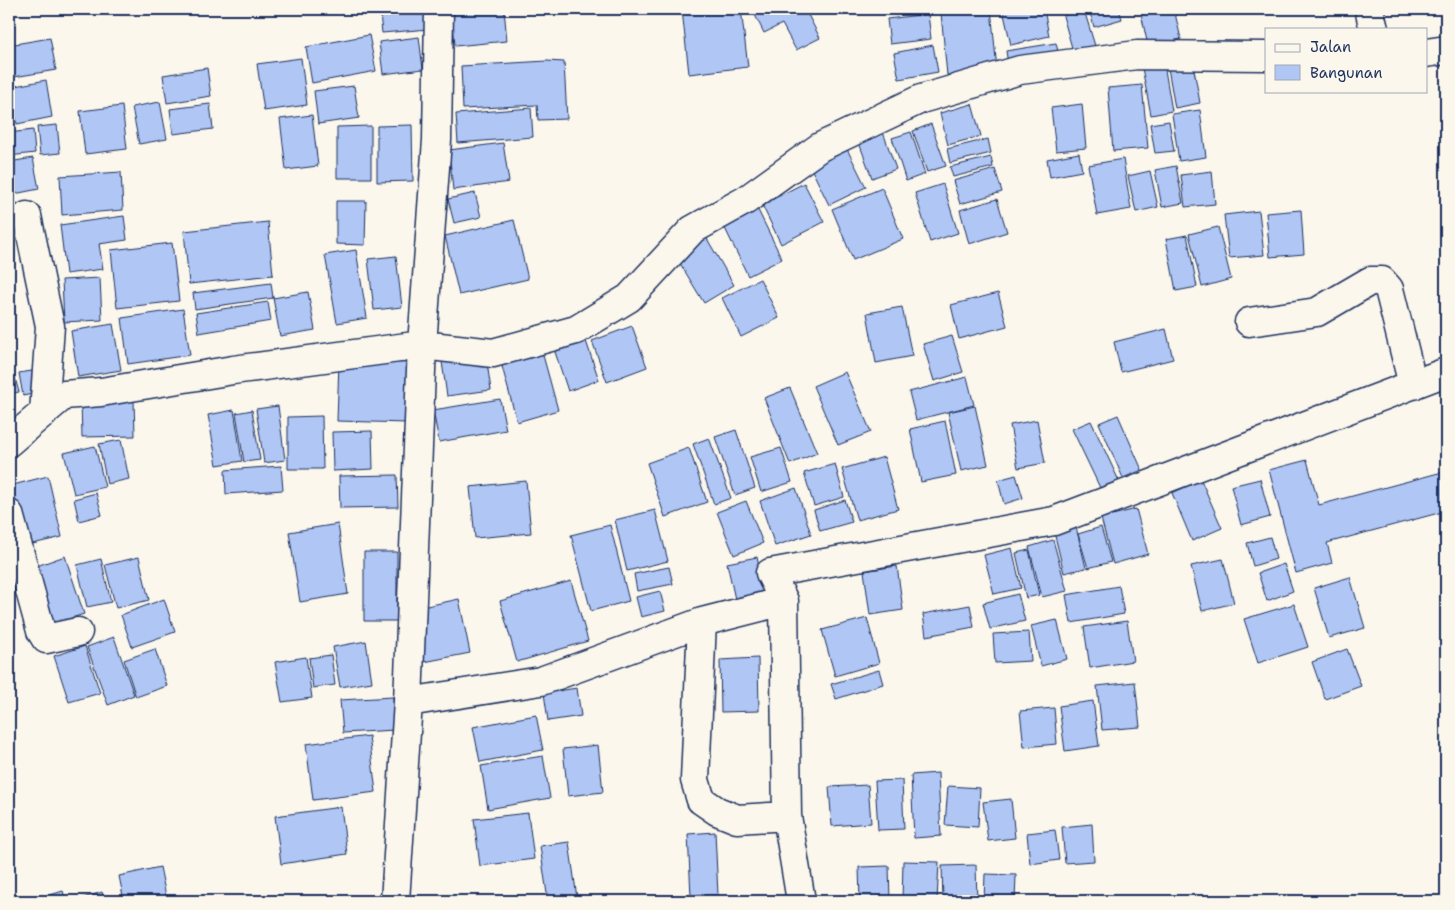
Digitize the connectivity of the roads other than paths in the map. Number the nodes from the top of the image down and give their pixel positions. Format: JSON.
{"nodes":[{"id":1,"x":438,"y":9,"type":"edge"},
{"id":2,"x":1369,"y":9,"type":"edge"},
{"id":3,"x":1374,"y":28,"type":"edge"},
{"id":4,"x":1446,"y":50,"type":"edge"},
{"id":5,"x":1428,"y":52,"type":"edge"},
{"id":6,"x":1265,"y":56,"type":"edge"},
{"id":7,"x":27,"y":216,"type":"dead end"},
{"id":8,"x":1249,"y":322,"type":"dead end"},
{"id":9,"x":422,"y":345,"type":"junction"},
{"id":10,"x":1446,"y":372,"type":"edge"},
{"id":11,"x":1413,"y":385,"type":"junction"},
{"id":12,"x":44,"y":413,"type":"junction"},
{"id":13,"x":9,"y":442,"type":"edge"},
{"id":14,"x":9,"y":514,"type":"edge"},
{"id":15,"x":784,"y":601,"type":"junction"},
{"id":16,"x":702,"y":622,"type":"junction"},
{"id":17,"x":78,"y":632,"type":"dead end"},
{"id":18,"x":408,"y":702,"type":"junction"},
{"id":19,"x":787,"y":816,"type":"junction"},
{"id":20,"x":395,"y":901,"type":"edge"},
{"id":21,"x":801,"y":901,"type":"edge"}],
"edges":[{"from":1,"to":9,"type":"street"},
{"from":2,"to":3,"type":"street"},
{"from":4,"to":5,"type":"street"},
{"from":6,"to":9,"type":"street"},
{"from":7,"to":12,"type":"street"},
{"from":8,"to":11,"type":"street"},
{"from":9,"to":12,"type":"street"},
{"from":9,"to":18,"type":"street"},
{"from":10,"to":11,"type":"street"},
{"from":11,"to":15,"type":"street"},
{"from":12,"to":13,"type":"street"},
{"from":14,"to":17,"type":"street"},
{"from":15,"to":16,"type":"street"},
{"from":15,"to":19,"type":"street"},
{"from":16,"to":18,"type":"street"},
{"from":16,"to":19,"type":"street"},
{"from":18,"to":20,"type":"street"},
{"from":19,"to":21,"type":"street"}]}
